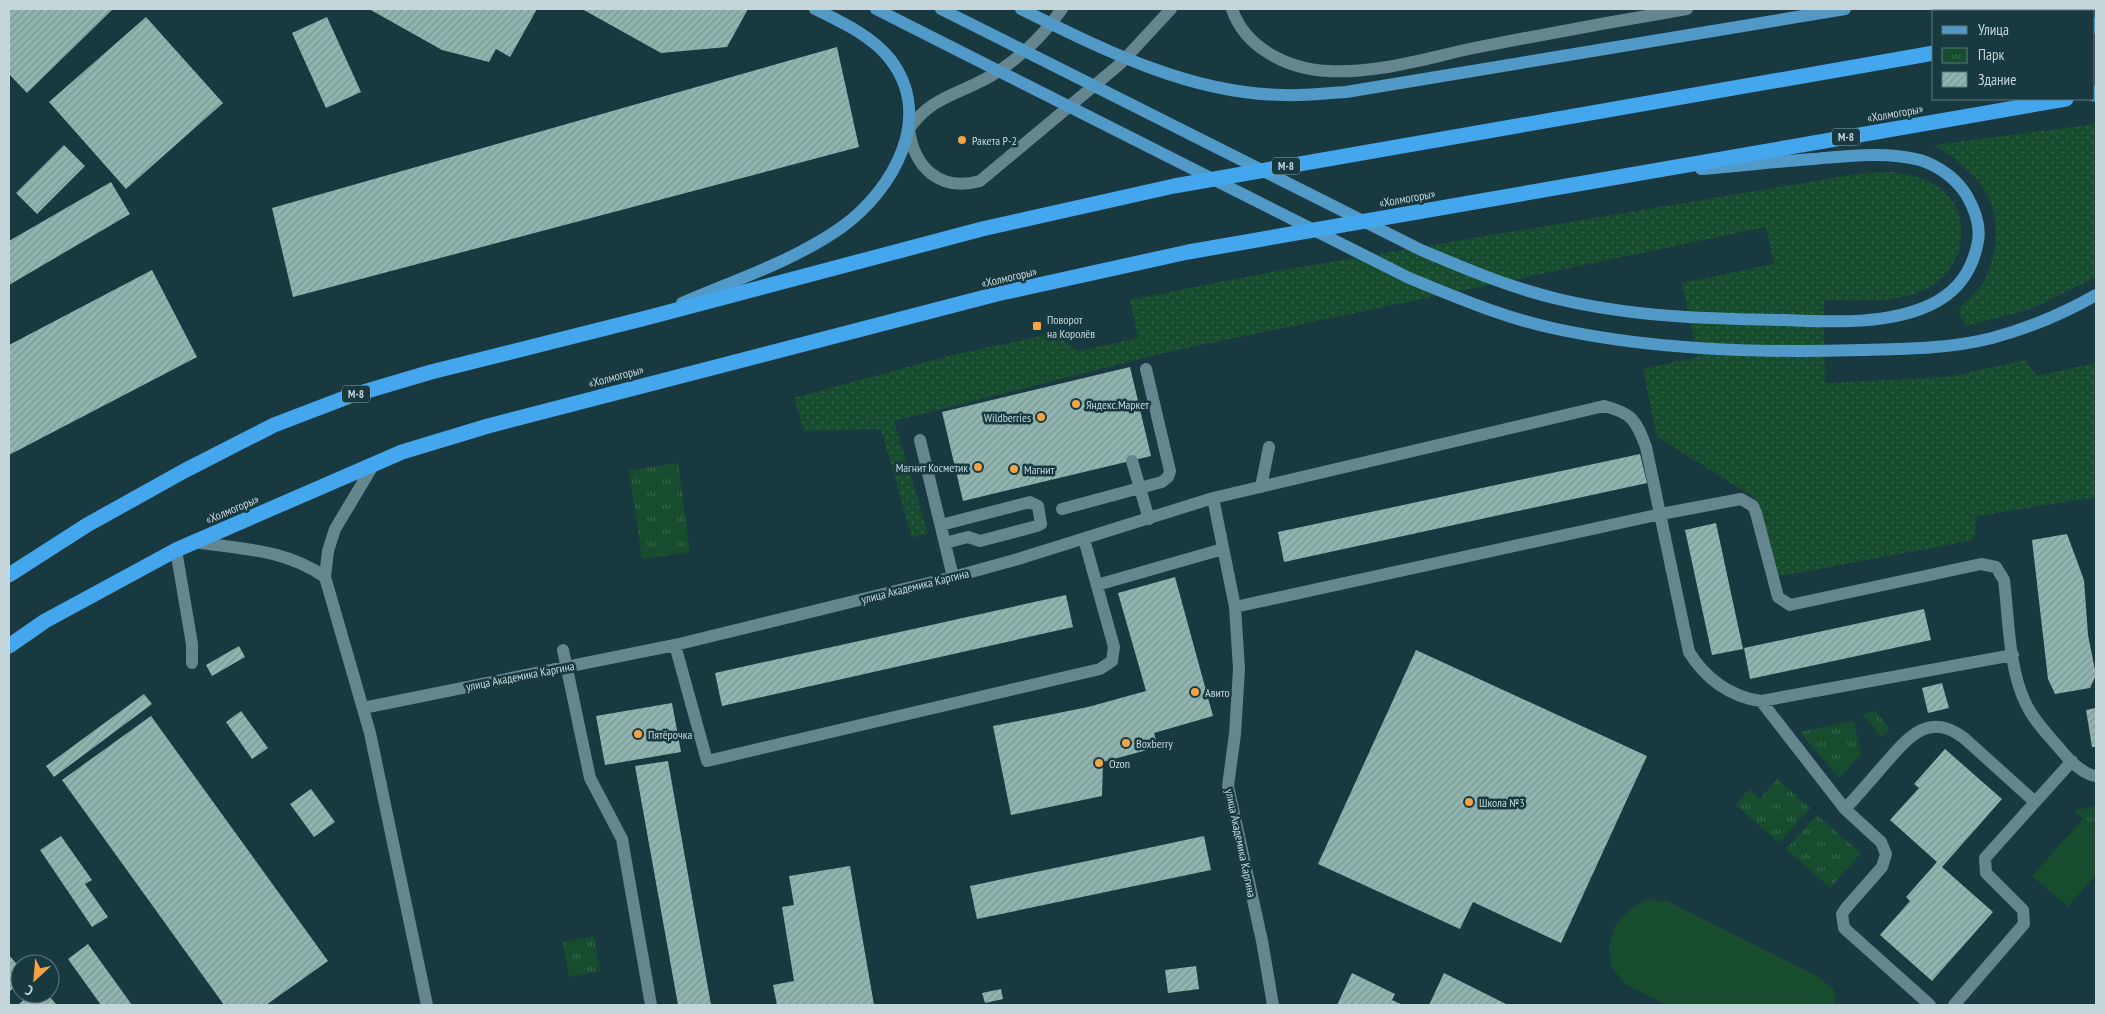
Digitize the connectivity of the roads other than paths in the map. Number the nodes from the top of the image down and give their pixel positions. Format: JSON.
{"nodes":[{"id":1,"x":815,"y":9,"type":"edge"},
{"id":2,"x":876,"y":9,"type":"edge"},
{"id":3,"x":941,"y":9,"type":"edge"},
{"id":4,"x":1021,"y":9,"type":"edge"},
{"id":5,"x":1062,"y":9,"type":"edge"},
{"id":6,"x":1171,"y":9,"type":"edge"},
{"id":7,"x":1232,"y":9,"type":"edge"},
{"id":8,"x":1687,"y":9,"type":"edge"},
{"id":9,"x":1845,"y":9,"type":"edge"},
{"id":10,"x":1932,"y":53,"type":"edge"},
{"id":11,"x":1126,"y":58,"type":"junction"},
{"id":12,"x":2060,"y":100,"type":"edge"},
{"id":13,"x":909,"y":129,"type":"junction"},
{"id":14,"x":1626,"y":175,"type":"junction"},
{"id":15,"x":2096,"y":296,"type":"edge"},
{"id":16,"x":646,"y":318,"type":"junction"},
{"id":17,"x":1146,"y":369,"type":"dead end"},
{"id":18,"x":920,"y":440,"type":"dead end"},
{"id":19,"x":1269,"y":447,"type":"dead end"},
{"id":20,"x":1132,"y":460,"type":"dead end"},
{"id":21,"x":374,"y":464,"type":"junction"},
{"id":22,"x":1261,"y":487,"type":"junction"},
{"id":23,"x":1140,"y":488,"type":"junction"},
{"id":24,"x":1213,"y":498,"type":"junction"},
{"id":25,"x":1062,"y":509,"type":"dead end"},
{"id":26,"x":1661,"y":514,"type":"junction"},
{"id":27,"x":1149,"y":519,"type":"junction"},
{"id":28,"x":940,"y":525,"type":"junction"},
{"id":29,"x":1084,"y":539,"type":"junction"},
{"id":30,"x":194,"y":542,"type":"junction"},
{"id":31,"x":945,"y":543,"type":"junction"},
{"id":32,"x":176,"y":550,"type":"junction"},
{"id":33,"x":1223,"y":550,"type":"junction"},
{"id":34,"x":9,"y":575,"type":"edge"},
{"id":35,"x":325,"y":577,"type":"junction"},
{"id":36,"x":953,"y":577,"type":"junction"},
{"id":37,"x":1097,"y":585,"type":"junction"},
{"id":38,"x":1235,"y":607,"type":"junction"},
{"id":39,"x":675,"y":645,"type":"junction"},
{"id":40,"x":9,"y":646,"type":"edge"},
{"id":41,"x":563,"y":650,"type":"dead end"},
{"id":42,"x":2013,"y":655,"type":"junction"},
{"id":43,"x":192,"y":663,"type":"dead end"},
{"id":44,"x":567,"y":667,"type":"junction"},
{"id":45,"x":1761,"y":701,"type":"junction"},
{"id":46,"x":363,"y":708,"type":"junction"},
{"id":47,"x":2072,"y":761,"type":"junction"},
{"id":48,"x":2096,"y":776,"type":"edge"},
{"id":49,"x":2035,"y":802,"type":"junction"},
{"id":50,"x":1845,"y":809,"type":"junction"},
{"id":51,"x":427,"y":1005,"type":"edge"},
{"id":52,"x":651,"y":1005,"type":"edge"},
{"id":53,"x":1273,"y":1005,"type":"edge"},
{"id":54,"x":1930,"y":1005,"type":"edge"},
{"id":55,"x":1954,"y":1005,"type":"edge"}],
"edges":[{"from":1,"to":13,"type":"main road"},
{"from":2,"to":15,"type":"main road"},
{"from":3,"to":14,"type":"main road"},
{"from":4,"to":11,"type":"main road"},
{"from":5,"to":13,"type":"street"},
{"from":6,"to":11,"type":"street"},
{"from":7,"to":8,"type":"street"},
{"from":9,"to":11,"type":"main road"},
{"from":10,"to":16,"type":"highway","number":"М-8"},
{"from":11,"to":13,"type":"street"},
{"from":12,"to":14,"type":"highway","name":"«Холмогоры»","number":"М-8"},
{"from":13,"to":16,"type":"main road"},
{"from":14,"to":21,"type":"highway","name":"«Холмогоры»","number":"М-8"},
{"from":16,"to":34,"type":"highway","number":"М-8"},
{"from":17,"to":23,"type":"street"},
{"from":18,"to":28,"type":"street"},
{"from":19,"to":22,"type":"street"},
{"from":20,"to":23,"type":"street"},
{"from":21,"to":30,"type":"highway","name":"«Холмогоры»","number":"М-8"},
{"from":21,"to":35,"type":"street"},
{"from":22,"to":24,"type":"street"},
{"from":22,"to":26,"type":"street"},
{"from":23,"to":25,"type":"street"},
{"from":23,"to":27,"type":"street"},
{"from":24,"to":27,"type":"street","name":"улица Академика Каргина"},
{"from":24,"to":33,"type":"street","name":"улица Академика Каргина"},
{"from":26,"to":38,"type":"street"},
{"from":26,"to":42,"type":"street"},
{"from":26,"to":45,"type":"street"},
{"from":27,"to":29,"type":"street","name":"улица Академика Каргина"},
{"from":28,"to":31,"type":"street"},
{"from":28,"to":31,"type":"street"},
{"from":29,"to":36,"type":"street","name":"улица Академика Каргина"},
{"from":29,"to":37,"type":"street"},
{"from":30,"to":32,"type":"highway","name":"«Холмогоры»","number":"М-8"},
{"from":30,"to":35,"type":"street"},
{"from":31,"to":36,"type":"street"},
{"from":32,"to":40,"type":"highway","name":"«Холмогоры»","number":"М-8"},
{"from":32,"to":43,"type":"street"},
{"from":33,"to":37,"type":"street"},
{"from":33,"to":38,"type":"street","name":"улица Академика Каргина"},
{"from":35,"to":46,"type":"street"},
{"from":36,"to":39,"type":"street","name":"улица Академика Каргина"},
{"from":37,"to":39,"type":"street"},
{"from":38,"to":53,"type":"street","name":"улица Академика Каргина"},
{"from":39,"to":44,"type":"street","name":"улица Академика Каргина"},
{"from":41,"to":44,"type":"street"},
{"from":42,"to":45,"type":"street"},
{"from":42,"to":47,"type":"street"},
{"from":44,"to":46,"type":"street","name":"улица Академика Каргина"},
{"from":44,"to":52,"type":"street"},
{"from":45,"to":50,"type":"street"},
{"from":46,"to":51,"type":"street"},
{"from":47,"to":48,"type":"street"},
{"from":47,"to":49,"type":"street"},
{"from":49,"to":50,"type":"street"},
{"from":49,"to":55,"type":"street"},
{"from":50,"to":54,"type":"street"}]}
